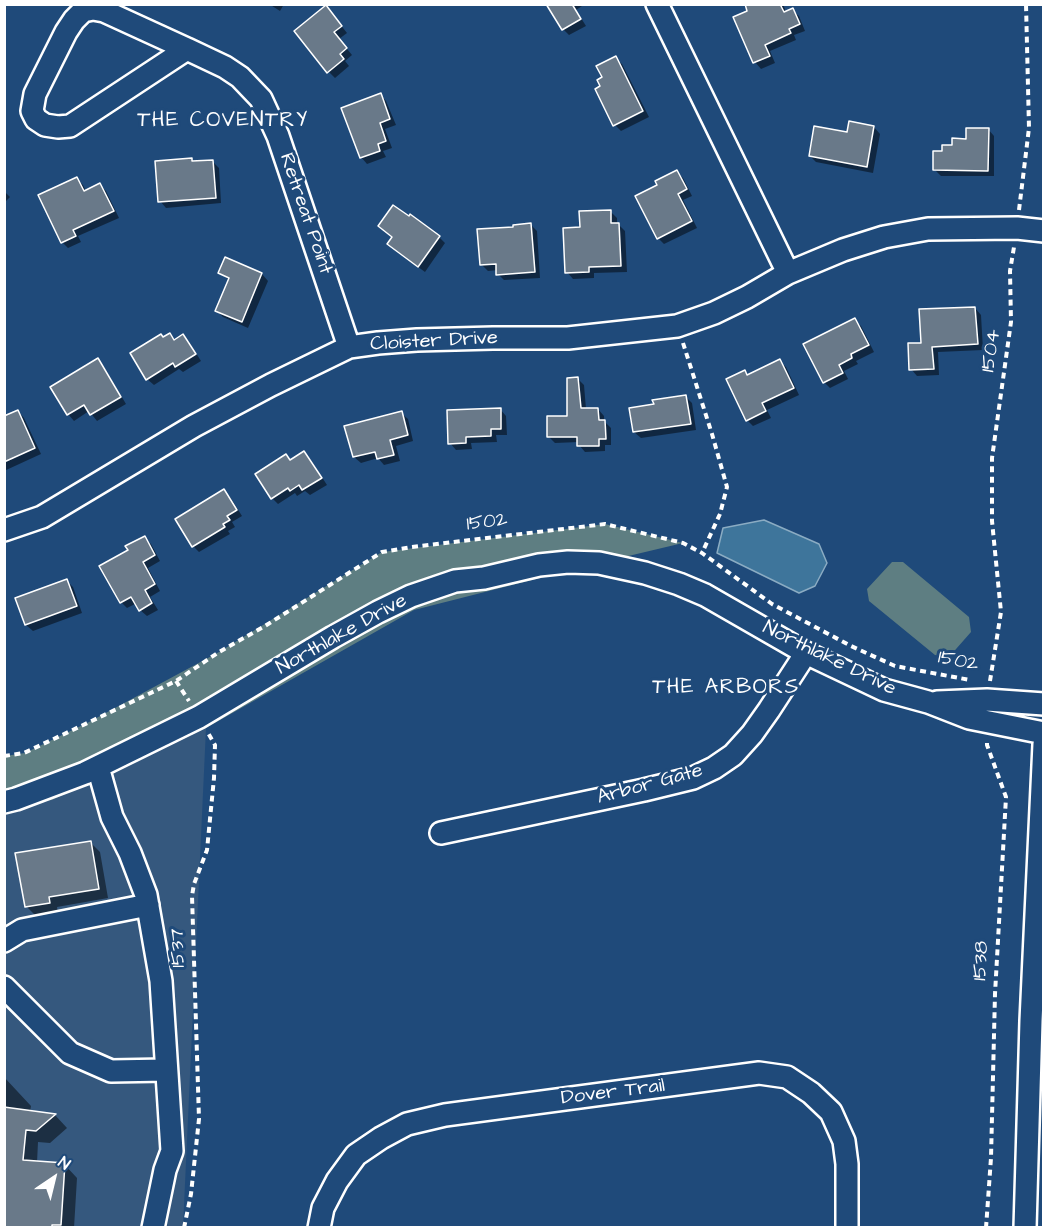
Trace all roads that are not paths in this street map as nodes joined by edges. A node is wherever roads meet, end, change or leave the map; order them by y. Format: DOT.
graph roads {
  1 [pos="657,4"];
  2 [pos="187,49"];
  3 [pos="1044,231"];
  4 [pos="788,273"];
  5 [pos="349,347"];
  6 [pos="4,530"];
  7 [pos="806,653"];
  8 [pos="928,702"];
  9 [pos="1044,704"];
  10 [pos="1044,733"];
  11 [pos="1044,744"];
  12 [pos="98,766"];
  13 [pos="4,802"];
  14 [pos="441,833"];
  15 [pos="148,905"];
  16 [pos="4,941"];
  17 [pos="1039,957"];
  18 [pos="4,987"];
  19 [pos="166,1070"];
  20 [pos="153,1227"];
  21 [pos="319,1227"];
  22 [pos="847,1227"];
  23 [pos="1025,1227"];
  1 -- 4 [label="street"];
  2 -- 2 [label="street, Retreat Point"];
  2 -- 5 [label="street, Retreat Point"];
  3 -- 4 [label="street, Cloister Drive"];
  4 -- 5 [label="street, Cloister Drive"];
  5 -- 6 [label="street, Cloister Drive"];
  7 -- 8 [label="street, Northlake Drive"];
  7 -- 12 [label="street, Northlake Drive"];
  7 -- 14 [label="street, Arbor Gate"];
  8 -- 9 [label="street, Northlake Drive"];
  8 -- 10 [label="street, Northlake Drive"];
  11 -- 17 [label="street"];
  12 -- 13 [label="street, Northlake Drive"];
  12 -- 15 [label="street"];
  15 -- 16 [label="street"];
  15 -- 19 [label="street"];
  17 -- 23 [label="street"];
  18 -- 19 [label="street"];
  19 -- 20 [label="street"];
  21 -- 22 [label="street, Dover Trail"];
}
